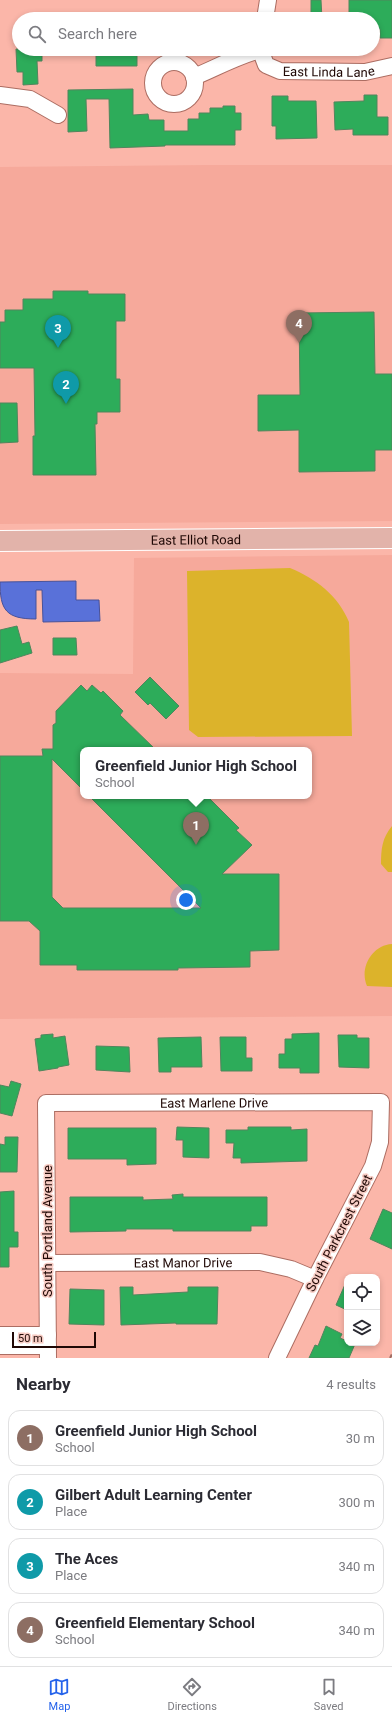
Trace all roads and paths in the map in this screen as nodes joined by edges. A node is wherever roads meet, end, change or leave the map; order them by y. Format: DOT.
graph roads {
  1 [pos="268,0"];
  2 [pos="266,12"];
  3 [pos="238,56"];
  4 [pos="263,56"];
  5 [pos="392,66"];
  6 [pos="194,77"];
  7 [pos="0,95"];
  8 [pos="58,115"];
  9 [pos="392,538"];
  10 [pos="0,541"];
  11 [pos="381,1102"];
  12 [pos="46,1103"];
  13 [pos="48,1263"];
  14 [pos="315,1280"];
  15 [pos="4,1341"];
  16 [pos="48,1346"];
  17 [pos="392,1354"];
  18 [pos="277,1358"];
  19 [pos="390,1358"];
  1 -- 2 [label="street"];
  3 -- 6 [label="street"];
  4 -- 5 [label="street, East Linda Lane"];
  7 -- 8 [label="street"];
  9 -- 10 [label="main road, East Elliot Road"];
  11 -- 12 [label="street, East Marlene Drive"];
  11 -- 14 [label="street, South Parkcrest Street"];
  12 -- 13 [label="street, South Portland Avenue"];
  13 -- 14 [label="street, East Manor Drive"];
  13 -- 16 [label="street, South Portland Avenue"];
  14 -- 18 [label="street, South Parkcrest Street"];
  15 -- 16 [label="street"];
  17 -- 19 [label="path"];
}
